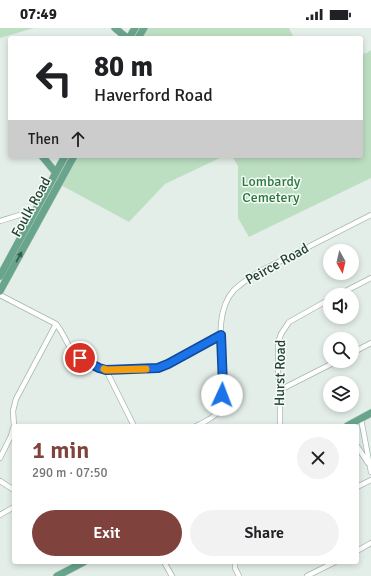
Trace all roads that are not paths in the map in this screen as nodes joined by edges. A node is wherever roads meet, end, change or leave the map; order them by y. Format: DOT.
graph roads {
  1 [pos="115,28"];
  2 [pos="125,36"];
  3 [pos="44,158"];
  4 [pos="64,158"];
  5 [pos="73,158"];
  6 [pos="56,173"];
  7 [pos="34,213"];
  8 [pos="371,215"];
  9 [pos="0,221"];
  10 [pos="0,276"];
  11 [pos="371,278"];
  12 [pos="352,288"];
  13 [pos="0,291"];
  14 [pos="0,295"];
  15 [pos="323,303"];
  16 [pos="56,324"];
  17 [pos="221,335"];
  18 [pos="371,344"];
  19 [pos="359,350"];
  20 [pos="323,368"];
  21 [pos="106,370"];
  22 [pos="280,390"];
  23 [pos="371,413"];
  24 [pos="361,418"];
  25 [pos="14,424"];
  26 [pos="133,424"];
  27 [pos="199,424"];
  28 [pos="280,424"];
  29 [pos="350,424"];
  30 [pos="12,433"];
  31 [pos="359,449"];
  32 [pos="0,458"];
  33 [pos="370,466"];
  34 [pos="371,472"];
  35 [pos="371,480"];
  36 [pos="0,481"];
  37 [pos="359,486"];
  38 [pos="12,489"];
  39 [pos="12,508"];
  40 [pos="0,515"];
  41 [pos="371,544"];
  42 [pos="359,550"];
  43 [pos="80,564"];
  44 [pos="165,564"];
  45 [pos="235,564"];
  46 [pos="331,564"];
  47 [pos="57,576"];
  48 [pos="172,576"];
  49 [pos="239,576"];
  50 [pos="307,576"];
  1 -- 2 [label="main road"];
  3 -- 6 [label="main road"];
  4 -- 6 [label="main road, Foulk Road"];
  13 -- 5 [label="main road, Foulk Road, one-way"];
  6 -- 7 [label="main road, Foulk Road"];
  7 -- 9 [label="street"];
  7 -- 10 [label="main road, Foulk Road"];
  8 -- 17 [label="street, Peirce Road"];
  11 -- 12 [label="street"];
  14 -- 16 [label="street"];
  15 -- 22 [label="street, Hurst Road"];
  16 -- 21 [label="street"];
  16 -- 25 [label="street"];
  17 -- 21 [label="street"];
  17 -- 27 [label="street, Peirce Road"];
  18 -- 19 [label="street"];
  20 -- 22 [label="street"];
  21 -- 26 [label="street"];
  22 -- 28 [label="street, Hurst Road"];
  23 -- 24 [label="main road"];
  24 -- 29 [label="main road"];
  24 -- 33 [label="street"];
  30 -- 32 [label="street"];
  31 -- 33 [label="street"];
  33 -- 34 [label="street"];
  35 -- 37 [label="street"];
  36 -- 38 [label="street"];
  39 -- 40 [label="street"];
  41 -- 42 [label="street"];
  43 -- 47 [label="main road"];
  44 -- 48 [label="street"];
  45 -- 49 [label="street"];
  46 -- 50 [label="street"];
}
